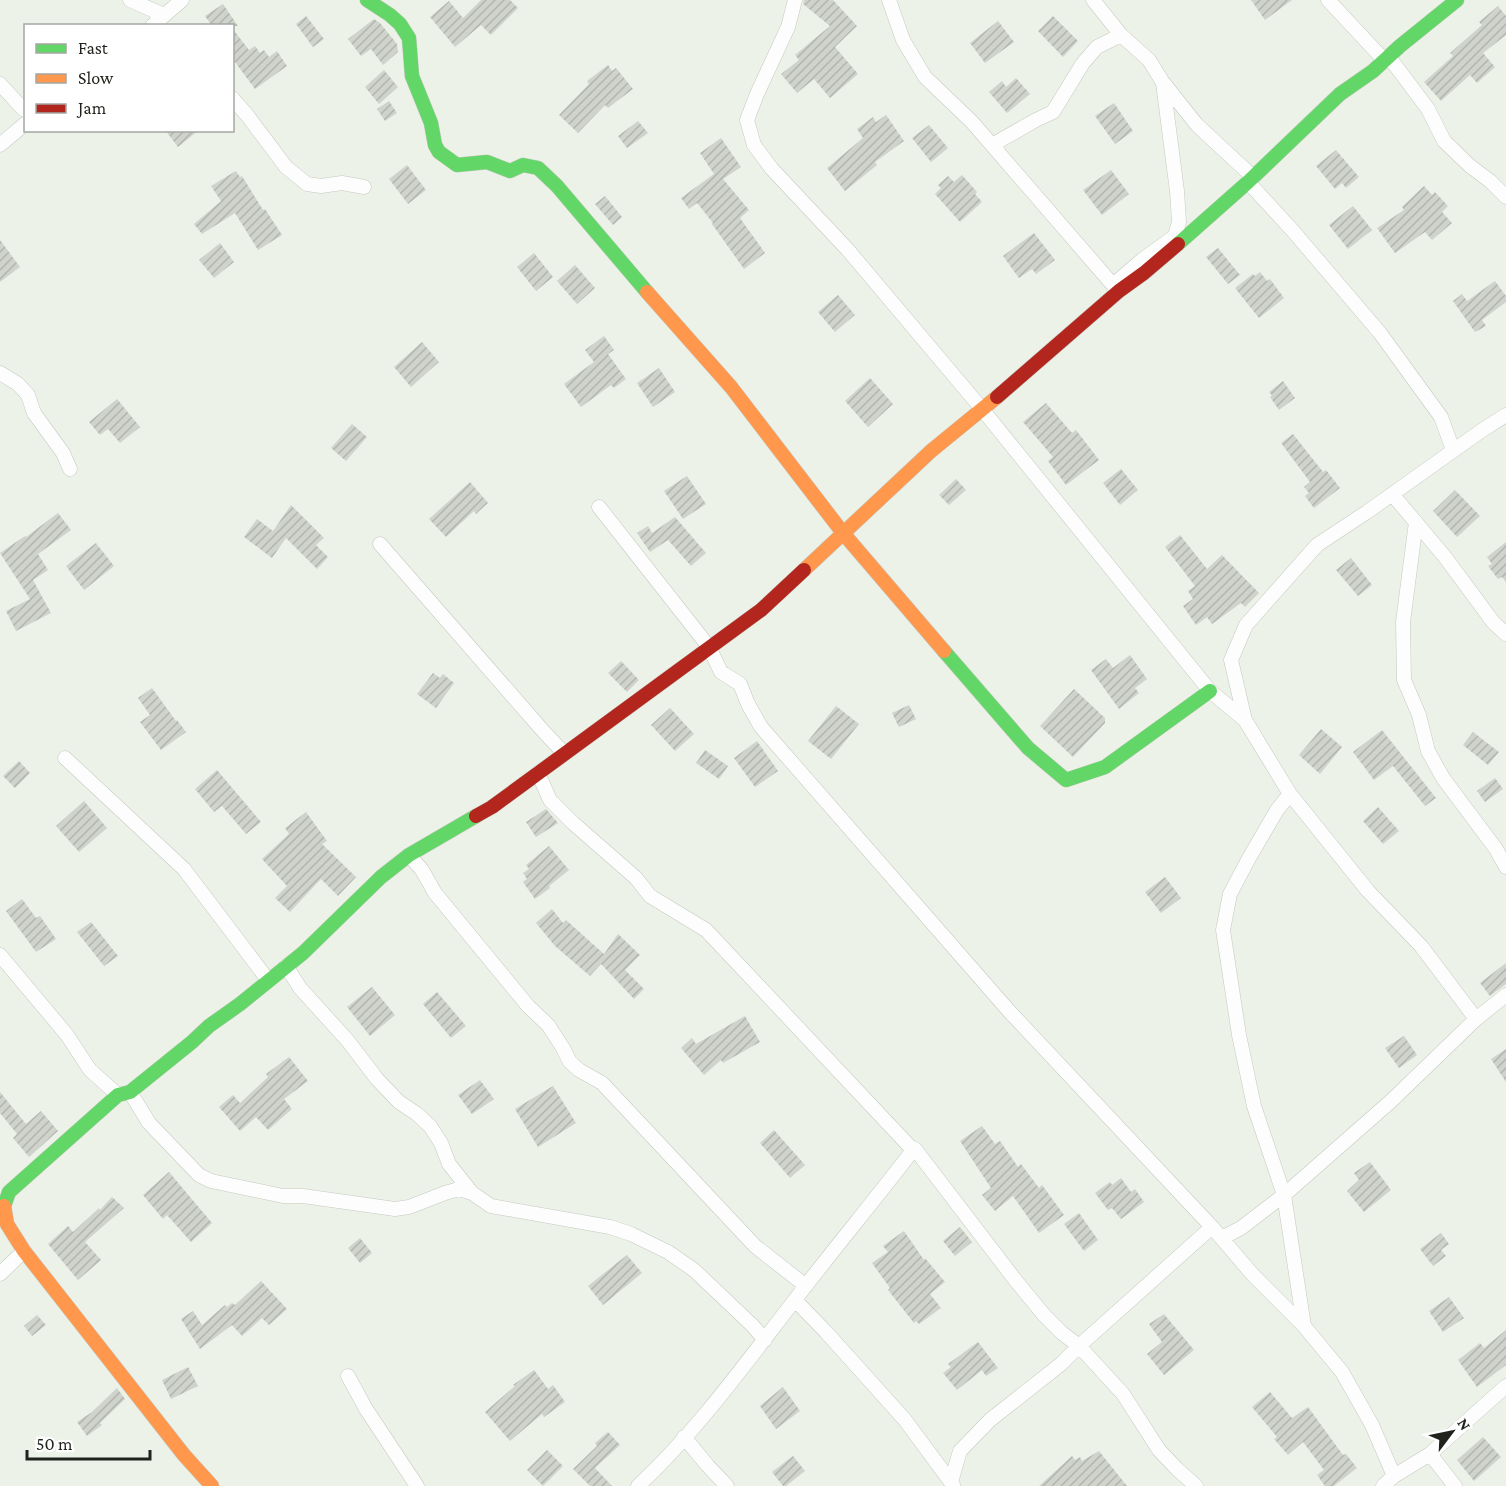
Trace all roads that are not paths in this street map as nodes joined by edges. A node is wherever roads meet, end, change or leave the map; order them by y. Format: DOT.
graph roads {
  1 [pos="130,0"];
  2 [pos="182,0"];
  3 [pos="367,0"];
  4 [pos="795,0"];
  5 [pos="889,0"];
  6 [pos="1093,0"];
  7 [pos="1328,0"];
  8 [pos="1457,0"];
  9 [pos="161,21"];
  10 [pos="1121,35"];
  11 [pos="1387,59"];
  12 [pos="1162,81"];
  13 [pos="0,84"];
  14 [pos="234,100"];
  15 [pos="24,109"];
  16 [pos="24,125"];
  17 [pos="0,145"];
  18 [pos="992,145"];
  19 [pos="1250,180"];
  20 [pos="364,187"];
  21 [pos="1506,196"];
  22 [pos="1116,288"];
  23 [pos="0,373"];
  24 [pos="982,409"];
  25 [pos="1506,415"];
  26 [pos="1453,450"];
  27 [pos="70,469"];
  28 [pos="1392,494"];
  29 [pos="599,507"];
  30 [pos="1416,522"];
  31 [pos="843,533"];
  32 [pos="380,544"];
  33 [pos="1506,634"];
  34 [pos="709,647"];
  35 [pos="1210,691"];
  36 [pos="1245,720"];
  37 [pos="564,753"];
  38 [pos="65,758"];
  39 [pos="538,773"];
  40 [pos="1290,794"];
  41 [pos="409,855"];
  42 [pos="1506,867"];
  43 [pos="0,955"];
  44 [pos="286,966"];
  45 [pos="268,980"];
  46 [pos="1506,995"];
  47 [pos="1476,1019"];
  48 [pos="124,1093"];
  49 [pos="913,1150"];
  50 [pos="472,1193"];
  51 [pos="1284,1195"];
  52 [pos="1,1206"];
  53 [pos="1212,1227"];
  54 [pos="1222,1238"];
  55 [pos="24,1251"];
  56 [pos="0,1274"];
  57 [pos="806,1287"];
  58 [pos="795,1300"];
  59 [pos="1304,1326"];
  60 [pos="765,1340"];
  61 [pos="1079,1346"];
  62 [pos="348,1376"];
  63 [pos="1506,1386"];
  64 [pos="684,1437"];
  65 [pos="1430,1454"];
  66 [pos="1394,1476"];
  67 [pos="952,1484"];
  68 [pos="212,1486"];
  69 [pos="417,1486"];
  70 [pos="638,1486"];
  71 [pos="727,1486"];
  72 [pos="1196,1486"];
  73 [pos="1383,1486"];
  74 [pos="1455,1486"];
  1 -- 9 [label="street"];
  2 -- 9 [label="street"];
  3 -- 31 [label="street"];
  4 -- 24 [label="street"];
  5 -- 18 [label="street"];
  6 -- 10 [label="street"];
  7 -- 11 [label="street"];
  8 -- 11 [label="street"];
  10 -- 12 [label="street"];
  10 -- 18 [label="street"];
  11 -- 19 [label="street"];
  11 -- 21 [label="street"];
  12 -- 19 [label="street"];
  12 -- 22 [label="street"];
  13 -- 15 [label="street"];
  14 -- 20 [label="street"];
  16 -- 17 [label="street"];
  18 -- 22 [label="street"];
  19 -- 22 [label="street"];
  19 -- 26 [label="street"];
  22 -- 24 [label="street"];
  23 -- 27 [label="street"];
  24 -- 31 [label="street"];
  24 -- 35 [label="street"];
  25 -- 26 [label="street"];
  26 -- 28 [label="street"];
  28 -- 30 [label="street"];
  28 -- 36 [label="street"];
  29 -- 34 [label="street"];
  30 -- 33 [label="street"];
  30 -- 42 [label="street"];
  31 -- 34 [label="street"];
  31 -- 35 [label="street"];
  32 -- 37 [label="street"];
  34 -- 37 [label="street"];
  34 -- 53 [label="street"];
  35 -- 36 [label="street"];
  36 -- 40 [label="street"];
  37 -- 39 [label="street"];
  38 -- 45 [label="street"];
  39 -- 41 [label="street"];
  39 -- 49 [label="street"];
  40 -- 47 [label="street"];
  40 -- 51 [label="street"];
  41 -- 44 [label="street"];
  41 -- 57 [label="street"];
  43 -- 48 [label="street"];
  44 -- 45 [label="street"];
  44 -- 50 [label="street"];
  45 -- 48 [label="street"];
  46 -- 47 [label="street"];
  47 -- 51 [label="street"];
  48 -- 50 [label="street"];
  48 -- 52 [label="street"];
  49 -- 57 [label="street"];
  49 -- 61 [label="street"];
  50 -- 60 [label="street"];
  51 -- 54 [label="street"];
  51 -- 59 [label="street"];
  52 -- 55 [label="street"];
  53 -- 54 [label="street"];
  53 -- 61 [label="street"];
  54 -- 59 [label="street"];
  55 -- 56 [label="street"];
  55 -- 68 [label="street"];
  57 -- 58 [label="street"];
  58 -- 60 [label="street"];
  58 -- 67 [label="street"];
  59 -- 66 [label="street"];
  60 -- 64 [label="street"];
  61 -- 67 [label="street"];
  61 -- 72 [label="street"];
  62 -- 69 [label="street"];
  63 -- 65 [label="street"];
  64 -- 70 [label="street"];
  64 -- 71 [label="street"];
  65 -- 66 [label="street"];
  65 -- 74 [label="street"];
  66 -- 73 [label="street"];
}
